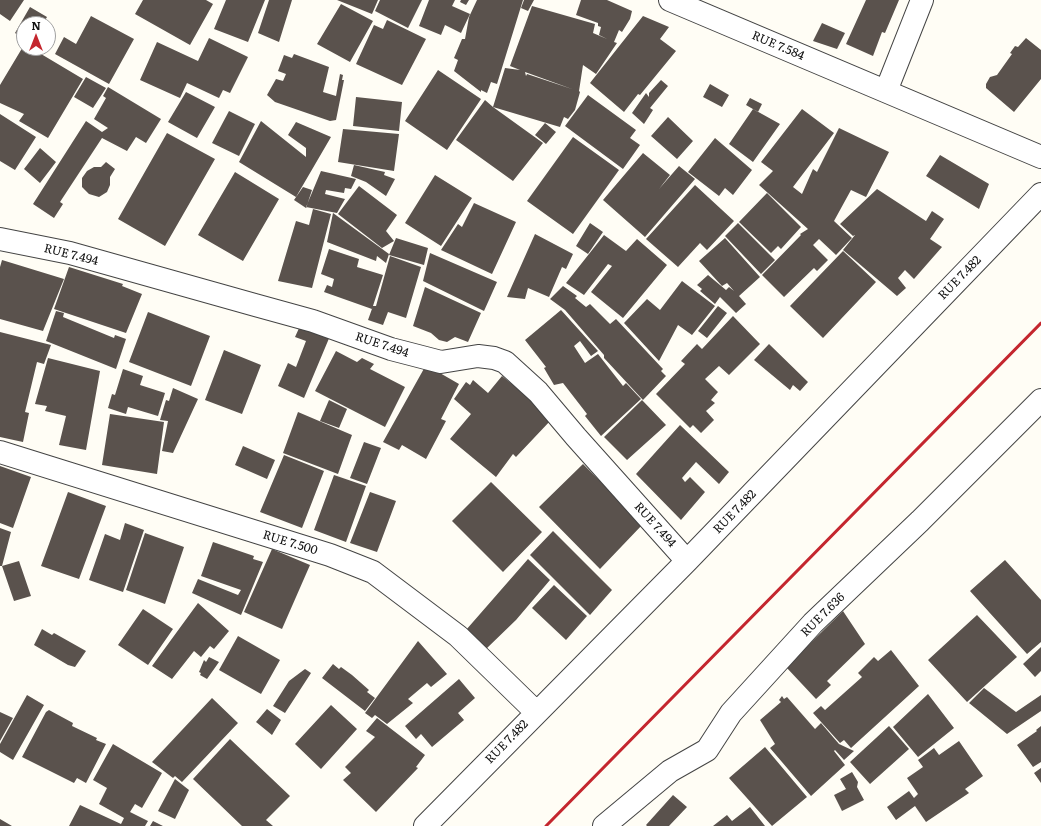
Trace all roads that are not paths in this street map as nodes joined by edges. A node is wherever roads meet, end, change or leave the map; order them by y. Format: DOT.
graph roads {
  1 [pos="670,0"];
  2 [pos="922,0"];
  3 [pos="704,7"];
  4 [pos="886,92"];
  5 [pos="1041,157"];
  6 [pos="1041,194"];
  7 [pos="0,239"];
  8 [pos="1041,400"];
  9 [pos="0,452"];
  10 [pos="687,561"];
  11 [pos="536,712"];
  12 [pos="425,826"];
  13 [pos="604,826"];
  1 -- 3 [label="street, RUE 7.584"];
  2 -- 4 [label="street"];
  3 -- 4 [label="street, RUE 7.584"];
  4 -- 5 [label="street, RUE 7.584"];
  6 -- 10 [label="street, RUE 7.482"];
  7 -- 10 [label="street, RUE 7.494"];
  8 -- 13 [label="street, RUE 7.636"];
  9 -- 11 [label="street, RUE 7.500"];
  10 -- 11 [label="street, RUE 7.482"];
  11 -- 12 [label="street, RUE 7.482"];
}
